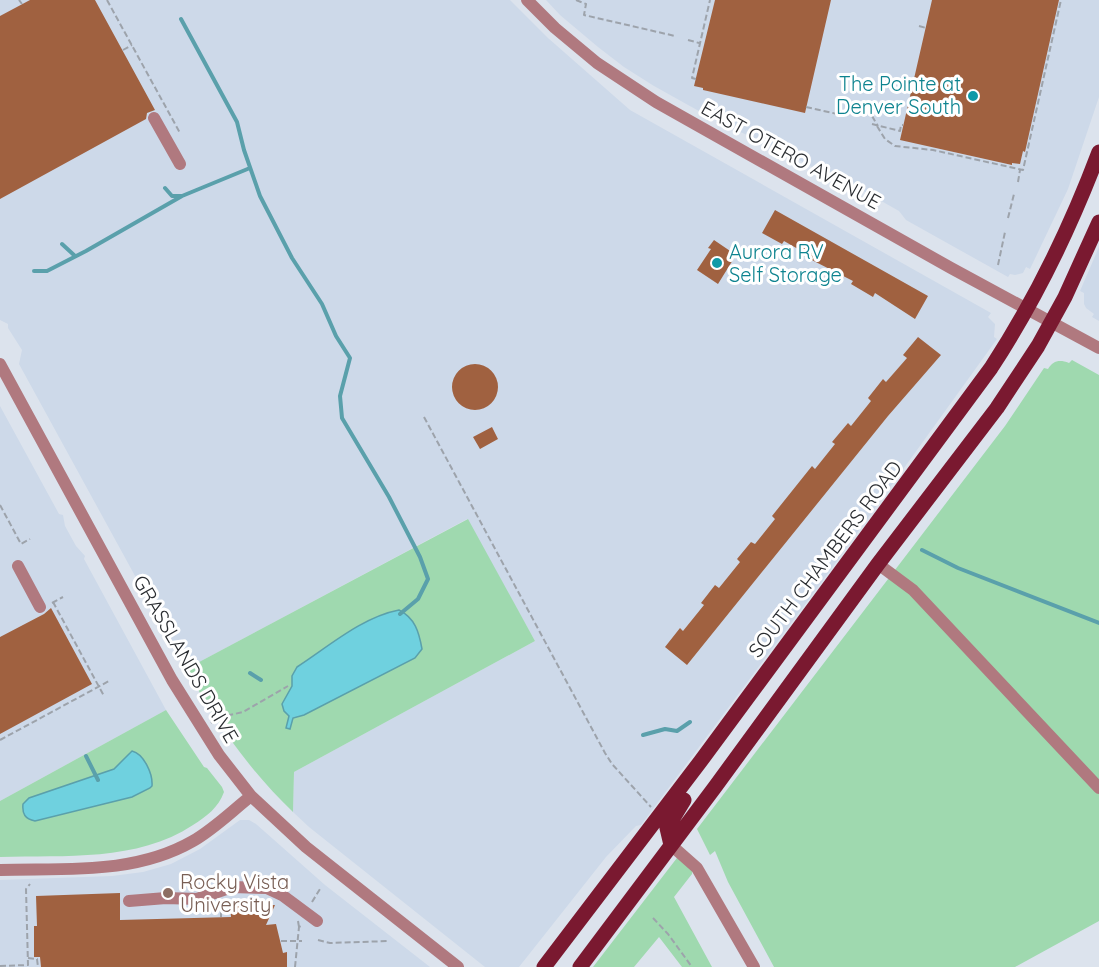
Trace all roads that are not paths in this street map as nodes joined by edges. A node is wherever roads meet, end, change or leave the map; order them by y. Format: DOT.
graph roads {
  1 [pos="527,0"];
  2 [pos="154,118"];
  3 [pos="1099,152"];
  4 [pos="180,164"];
  5 [pos="1099,222"];
  6 [pos="1028,310"];
  7 [pos="1051,322"];
  8 [pos="1099,348"];
  9 [pos="0,364"];
  10 [pos="878,564"];
  11 [pos="18,566"];
  12 [pos="40,606"];
  13 [pos="719,737"];
  14 [pos="1099,788"];
  15 [pos="251,796"];
  16 [pos="671,845"];
  17 [pos="0,870"];
  18 [pos="129,901"];
  19 [pos="311,923"];
  20 [pos="458,967"];
  21 [pos="544,967"];
  22 [pos="580,967"];
  23 [pos="754,967"];
  1 -- 6 [label="street, EAST OTERO AVENUE"];
  2 -- 4 [label="street"];
  3 -- 6 [label="main road, SOUTH CHAMBERS ROAD"];
  5 -- 7 [label="main road"];
  6 -- 7 [label="street, EAST OTERO AVENUE"];
  6 -- 13 [label="main road, SOUTH CHAMBERS ROAD"];
  7 -- 8 [label="street, EAST OTERO AVENUE"];
  7 -- 10 [label="main road"];
  9 -- 15 [label="street, GRASSLANDS DRIVE"];
  10 -- 14 [label="street"];
  10 -- 16 [label="main road"];
  11 -- 12 [label="street"];
  13 -- 16 [label="main road"];
  13 -- 21 [label="main road, SOUTH CHAMBERS ROAD"];
  15 -- 17 [label="street"];
  15 -- 20 [label="street, GRASSLANDS DRIVE"];
  16 -- 22 [label="main road"];
  16 -- 23 [label="street"];
  18 -- 19 [label="street"];
}
